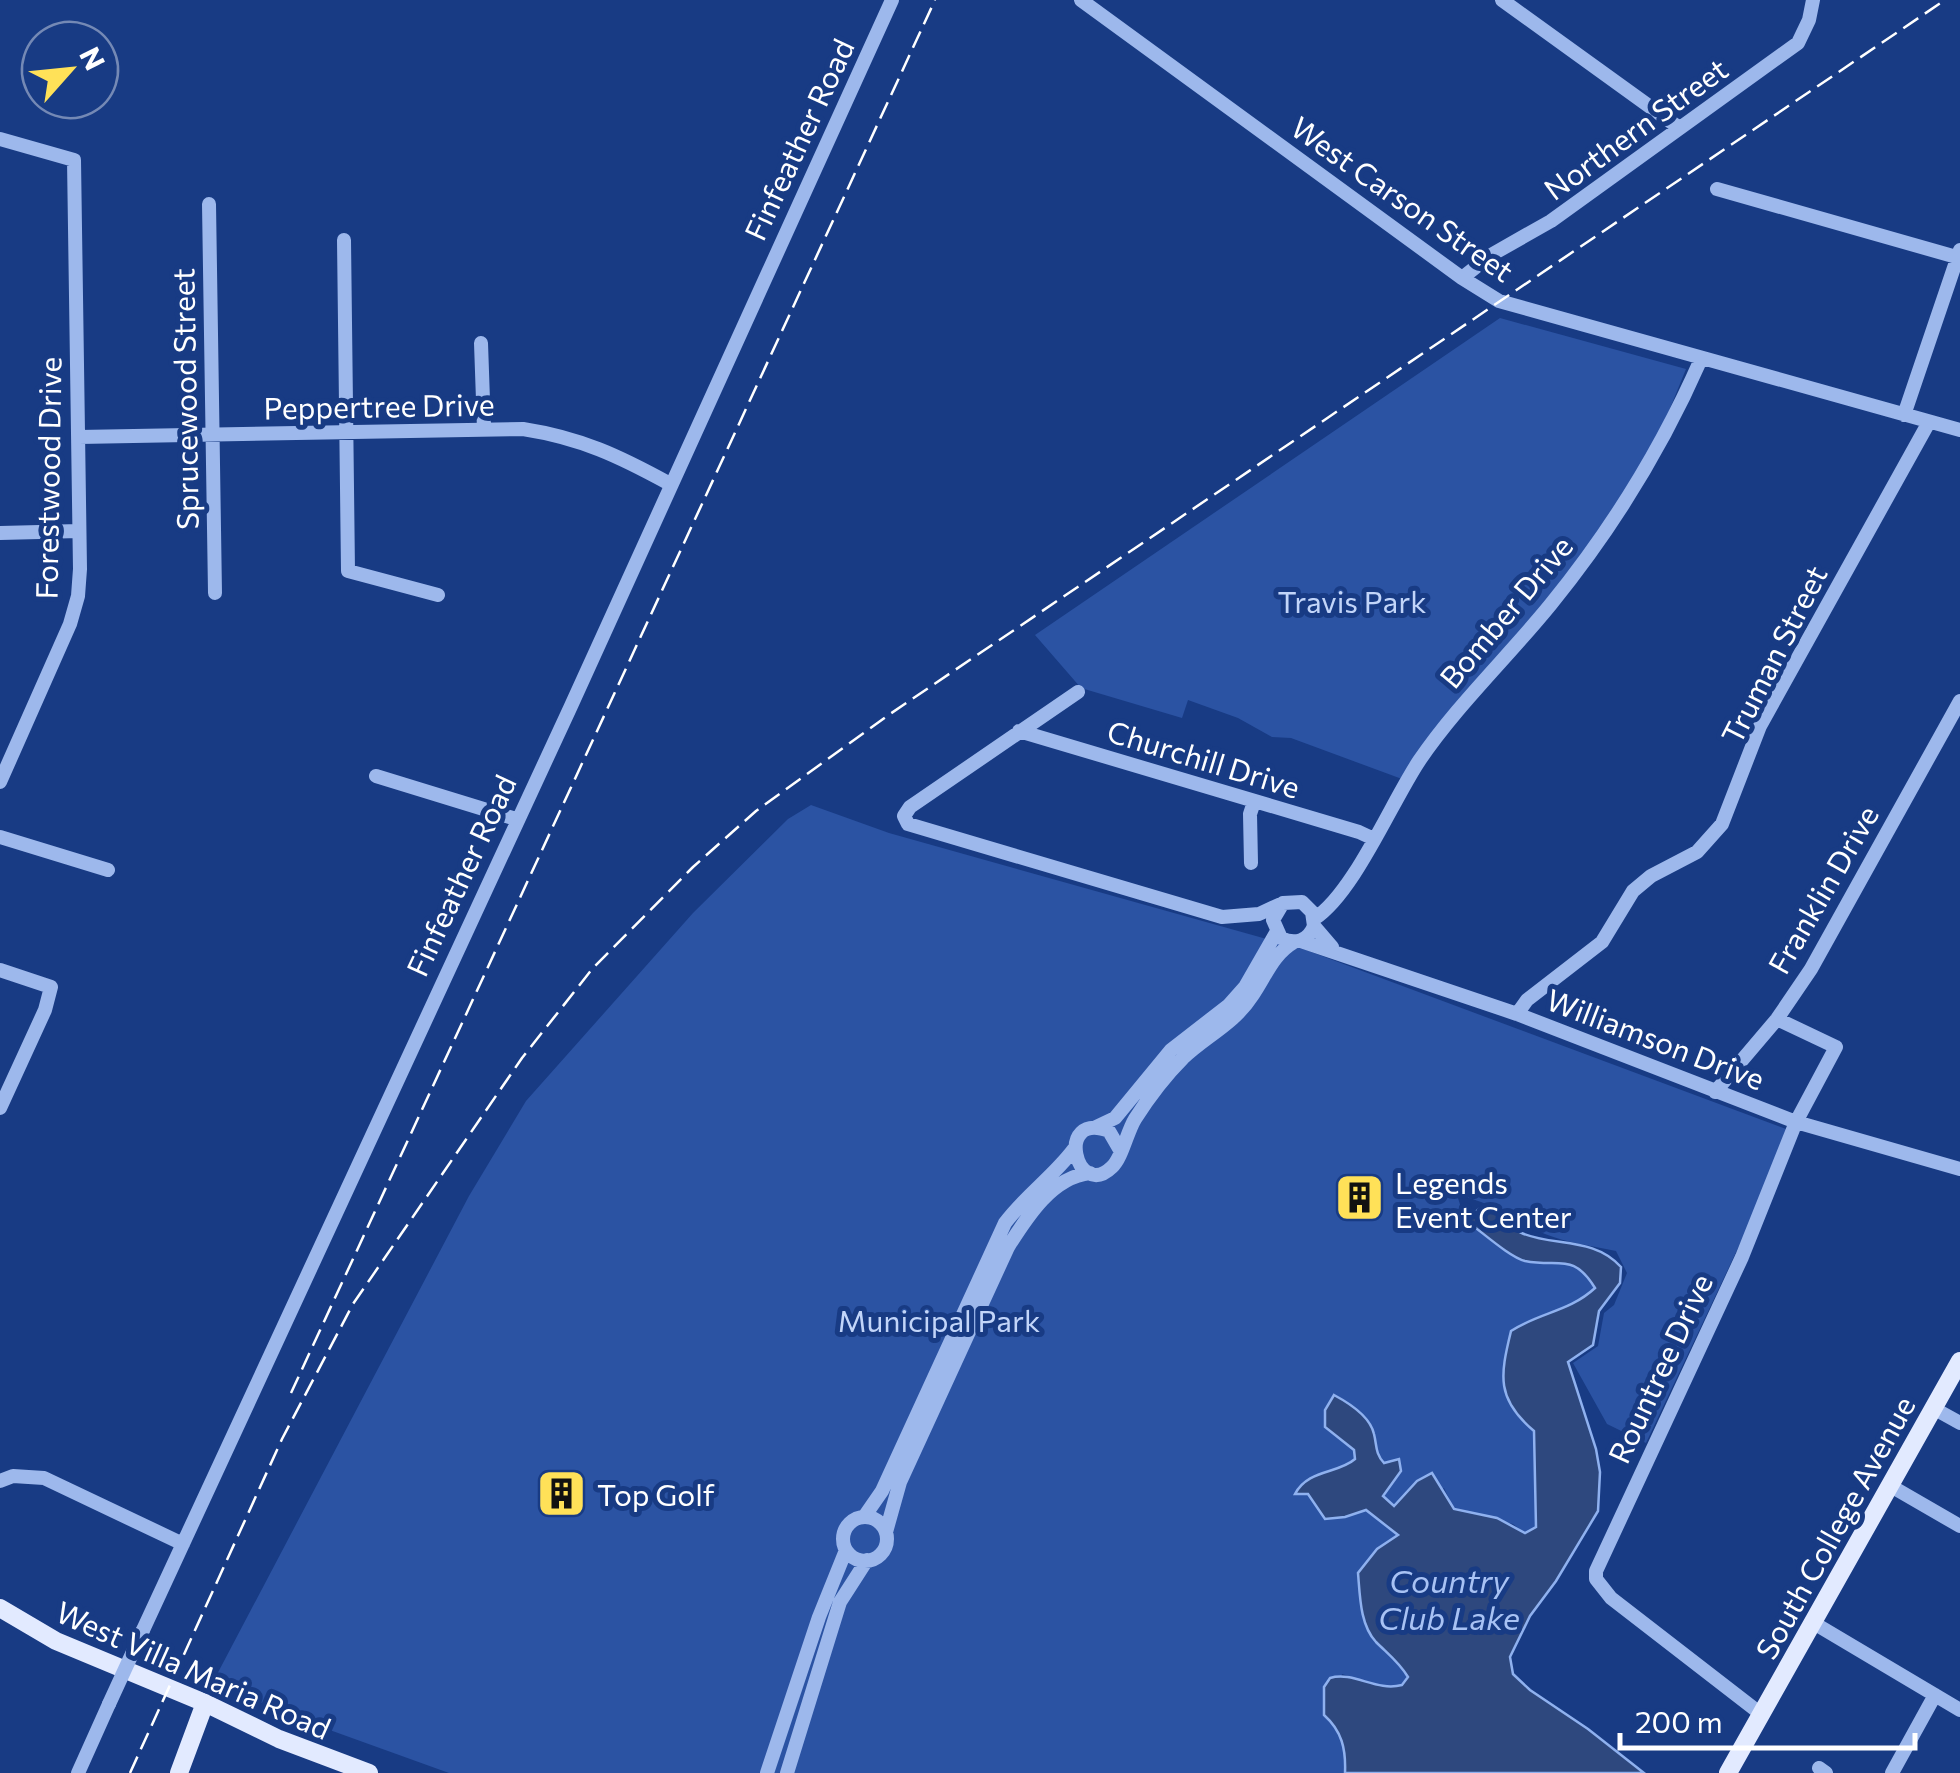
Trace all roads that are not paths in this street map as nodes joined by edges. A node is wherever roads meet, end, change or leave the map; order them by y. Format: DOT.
graph roads {
  1 [pos="892,0"];
  2 [pos="1081,0"];
  3 [pos="1502,0"];
  4 [pos="1813,0"];
  5 [pos="1678,127"];
  6 [pos="0,139"];
  7 [pos="1717,189"];
  8 [pos="209,204"];
  9 [pos="344,240"];
  10 [pos="1959,255"];
  11 [pos="1462,278"];
  12 [pos="482,344"];
  13 [pos="1701,359"];
  14 [pos="1904,415"];
  15 [pos="1928,422"];
  16 [pos="484,429"];
  17 [pos="1960,430"];
  18 [pos="348,433"];
  19 [pos="212,436"];
  20 [pos="79,437"];
  21 [pos="670,484"];
  22 [pos="80,531"];
  23 [pos="0,533"];
  24 [pos="215,592"];
  25 [pos="438,595"];
  26 [pos="1078,692"];
  27 [pos="1960,701"];
  28 [pos="1019,731"];
  29 [pos="376,776"];
  30 [pos="0,782"];
  31 [pos="1254,802"];
  32 [pos="516,818"];
  33 [pos="0,838"];
  34 [pos="1374,839"];
  35 [pos="1251,863"];
  36 [pos="108,870"];
  37 [pos="1339,891"];
  38 [pos="1302,902"];
  39 [pos="1283,903"];
  40 [pos="1246,916"];
  41 [pos="1314,922"];
  42 [pos="1275,930"];
  43 [pos="1298,942"];
  44 [pos="1336,951"];
  45 [pos="0,970"];
  46 [pos="1517,1014"];
  47 [pos="1777,1019"];
  48 [pos="1714,1092"];
  49 [pos="0,1108"];
  50 [pos="1796,1122"];
  51 [pos="1094,1128"];
  52 [pos="1074,1149"];
  53 [pos="1120,1150"];
  54 [pos="1960,1169"];
  55 [pos="1090,1172"];
  56 [pos="1960,1361"];
  57 [pos="1934,1408"];
  58 [pos="1960,1423"];
  59 [pos="0,1481"];
  60 [pos="1889,1486"];
  61 [pos="864,1517"];
  62 [pos="1960,1526"];
  63 [pos="886,1532"];
  64 [pos="183,1544"];
  65 [pos="846,1550"];
  66 [pos="868,1560"];
  67 [pos="0,1608"];
  68 [pos="1812,1622"];
  69 [pos="1935,1695"];
  70 [pos="205,1703"];
  71 [pos="1960,1710"];
  72 [pos="1760,1714"];
  73 [pos="78,1773"];
  74 [pos="179,1773"];
  75 [pos="369,1773"];
  76 [pos="767,1773"];
  77 [pos="787,1773"];
  78 [pos="1728,1773"];
  79 [pos="1892,1773"];
  1 -- 21 [label="street, Finfeather Road"];
  2 -- 11 [label="street, West Carson Street"];
  3 -- 5 [label="street"];
  4 -- 5 [label="street, Northern Street"];
  5 -- 11 [label="street, Northern Street"];
  6 -- 20 [label="street, Forestwood Drive"];
  7 -- 10 [label="street"];
  8 -- 19 [label="street, Sprucewood Street"];
  9 -- 18 [label="street"];
  10 -- 14 [label="street"];
  11 -- 13 [label="street, West Carson Street"];
  12 -- 16 [label="street"];
  13 -- 14 [label="street, West Carson Street"];
  13 -- 34 [label="street, Bomber Drive"];
  14 -- 15 [label="street, West Carson Street"];
  15 -- 17 [label="street, West Carson Street"];
  15 -- 46 [label="street, Truman Street"];
  16 -- 18 [label="street, Peppertree Drive"];
  16 -- 21 [label="street, Peppertree Drive"];
  18 -- 19 [label="street, Peppertree Drive"];
  18 -- 25 [label="street"];
  19 -- 20 [label="street, Peppertree Drive"];
  19 -- 24 [label="street, Sprucewood Street"];
  20 -- 22 [label="street, Forestwood Drive"];
  21 -- 32 [label="street, Finfeather Road"];
  22 -- 23 [label="street"];
  22 -- 30 [label="street, Forestwood Drive"];
  26 -- 28 [label="street"];
  27 -- 47 [label="street, Franklin Drive"];
  28 -- 31 [label="street, Churchill Drive"];
  28 -- 40 [label="street"];
  29 -- 32 [label="street"];
  31 -- 34 [label="street, Churchill Drive"];
  31 -- 35 [label="street"];
  32 -- 64 [label="street, Finfeather Road"];
  33 -- 36 [label="street"];
  34 -- 37 [label="street, Bomber Drive"];
  37 -- 38 [label="street"];
  37 -- 41 [label="street, Bomber Drive"];
  38 -- 39 [label="street"];
  38 -- 41 [label="street"];
  39 -- 40 [label="street"];
  39 -- 42 [label="street"];
  40 -- 42 [label="street"];
  41 -- 43 [label="street"];
  41 -- 44 [label="street, Williamson Drive"];
  42 -- 43 [label="street"];
  42 -- 51 [label="street"];
  43 -- 44 [label="street, Williamson Drive"];
  43 -- 53 [label="street"];
  44 -- 46 [label="street, Williamson Drive"];
  45 -- 49 [label="street"];
  46 -- 48 [label="street, Williamson Drive"];
  47 -- 48 [label="street, Franklin Drive"];
  47 -- 50 [label="street, Rountree Drive"];
  48 -- 50 [label="street, Williamson Drive"];
  50 -- 54 [label="street, Williamson Drive"];
  50 -- 72 [label="street, Rountree Drive"];
  51 -- 52 [label="street"];
  51 -- 53 [label="street"];
  52 -- 55 [label="street"];
  52 -- 61 [label="street"];
  53 -- 55 [label="street"];
  55 -- 63 [label="street"];
  56 -- 57 [label="main road, South College Avenue"];
  57 -- 58 [label="street"];
  57 -- 60 [label="main road, South College Avenue"];
  59 -- 64 [label="street"];
  60 -- 62 [label="street"];
  60 -- 68 [label="main road, South College Avenue"];
  61 -- 63 [label="street"];
  61 -- 65 [label="street"];
  63 -- 66 [label="street"];
  64 -- 73 [label="street, Finfeather Road, bridge"];
  65 -- 66 [label="street"];
  65 -- 76 [label="street"];
  66 -- 77 [label="street"];
  67 -- 70 [label="main road, West Villa Maria Road"];
  68 -- 69 [label="street"];
  68 -- 72 [label="main road, South College Avenue"];
  69 -- 71 [label="street"];
  69 -- 79 [label="street"];
  70 -- 74 [label="main road"];
  70 -- 75 [label="main road, West Villa Maria Road"];
  72 -- 78 [label="main road, South College Avenue"];
}
